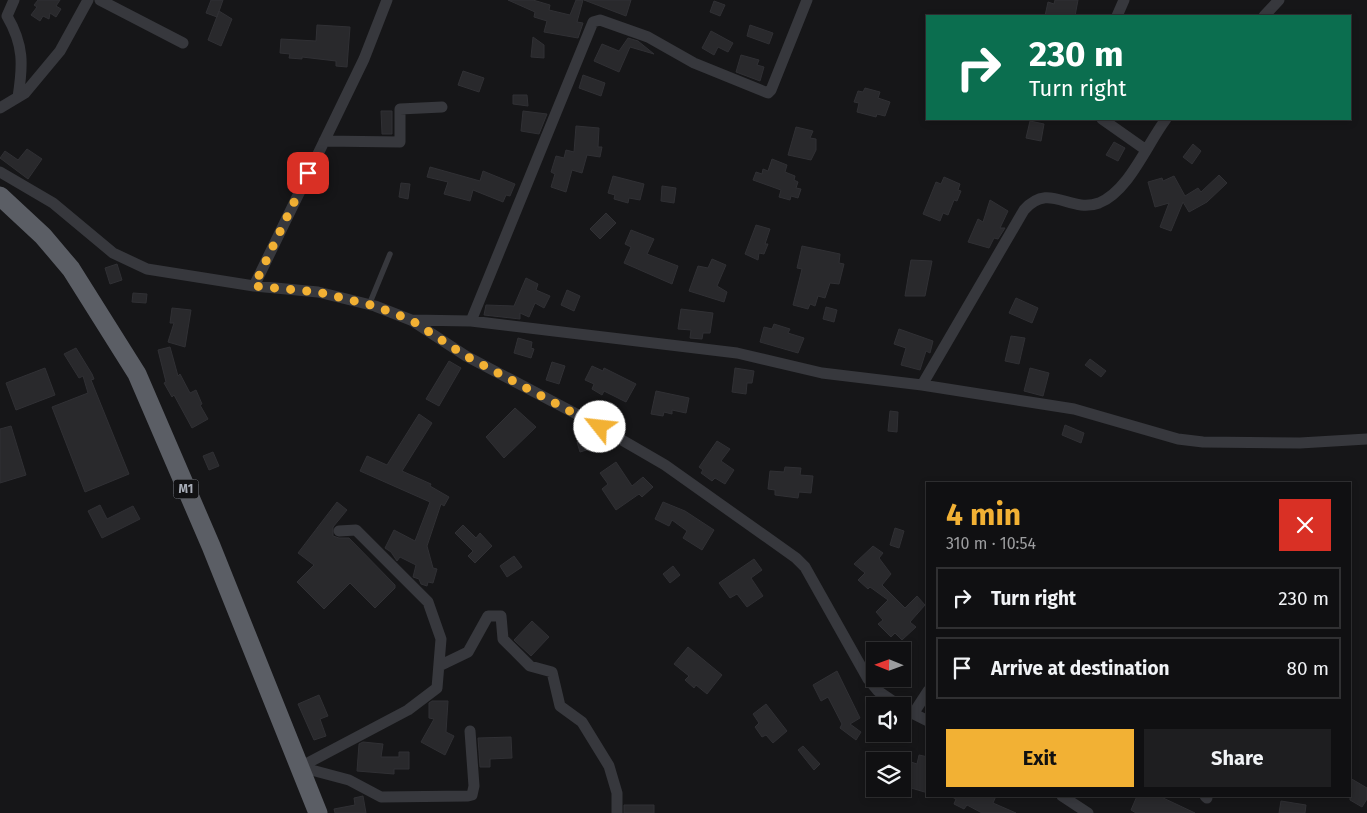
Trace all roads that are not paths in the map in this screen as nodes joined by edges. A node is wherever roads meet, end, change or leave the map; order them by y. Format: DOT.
graph roads {
  1 [pos="14,0"];
  2 [pos="88,0"];
  3 [pos="100,0"];
  4 [pos="386,0"];
  5 [pos="806,0"];
  6 [pos="1124,0"];
  7 [pos="1280,0"];
  8 [pos="1117,15"];
  9 [pos="1265,15"];
  10 [pos="183,43"];
  11 [pos="18,97"];
  12 [pos="442,107"];
  13 [pos="0,108"];
  14 [pos="1103,120"];
  15 [pos="1165,120"];
  16 [pos="324,141"];
  17 [pos="1146,150"];
  18 [pos="0,172"];
  19 [pos="0,196"];
  20 [pos="390,254"];
  21 [pos="254,286"];
  22 [pos="369,305"];
  23 [pos="411,320"];
  24 [pos="471,321"];
  25 [pos="922,385"];
  26 [pos="1367,439"];
  27 [pos="339,531"];
  28 [pos="439,666"];
  29 [pos="926,693"];
  30 [pos="887,697"];
  31 [pos="911,705"];
  32 [pos="911,712"];
  33 [pos="926,719"];
  34 [pos="470,731"];
  35 [pos="300,767"];
  36 [pos="1064,797"];
  37 [pos="318,813"];
  38 [pos="617,813"];
  39 [pos="1088,813"];
  1 -- 11 [label="street"];
  2 -- 11 [label="street"];
  3 -- 10 [label="street"];
  4 -- 16 [label="street"];
  5 -- 24 [label="street"];
  6 -- 8 [label="street"];
  7 -- 9 [label="street"];
  11 -- 13 [label="street"];
  12 -- 16 [label="street"];
  14 -- 17 [label="street"];
  15 -- 17 [label="street"];
  16 -- 21 [label="street"];
  17 -- 25 [label="street"];
  18 -- 21 [label="street"];
  19 -- 35 [label="highway, M1"];
  20 -- 22 [label="lane"];
  21 -- 22 [label="street"];
  22 -- 23 [label="street"];
  23 -- 24 [label="street"];
  23 -- 30 [label="street"];
  24 -- 25 [label="street"];
  25 -- 26 [label="street"];
  27 -- 28 [label="street"];
  28 -- 35 [label="street"];
  28 -- 38 [label="street"];
  29 -- 31 [label="street"];
  32 -- 33 [label="street"];
  34 -- 35 [label="street"];
  35 -- 37 [label="highway, M1"];
  36 -- 39 [label="street"];
}
